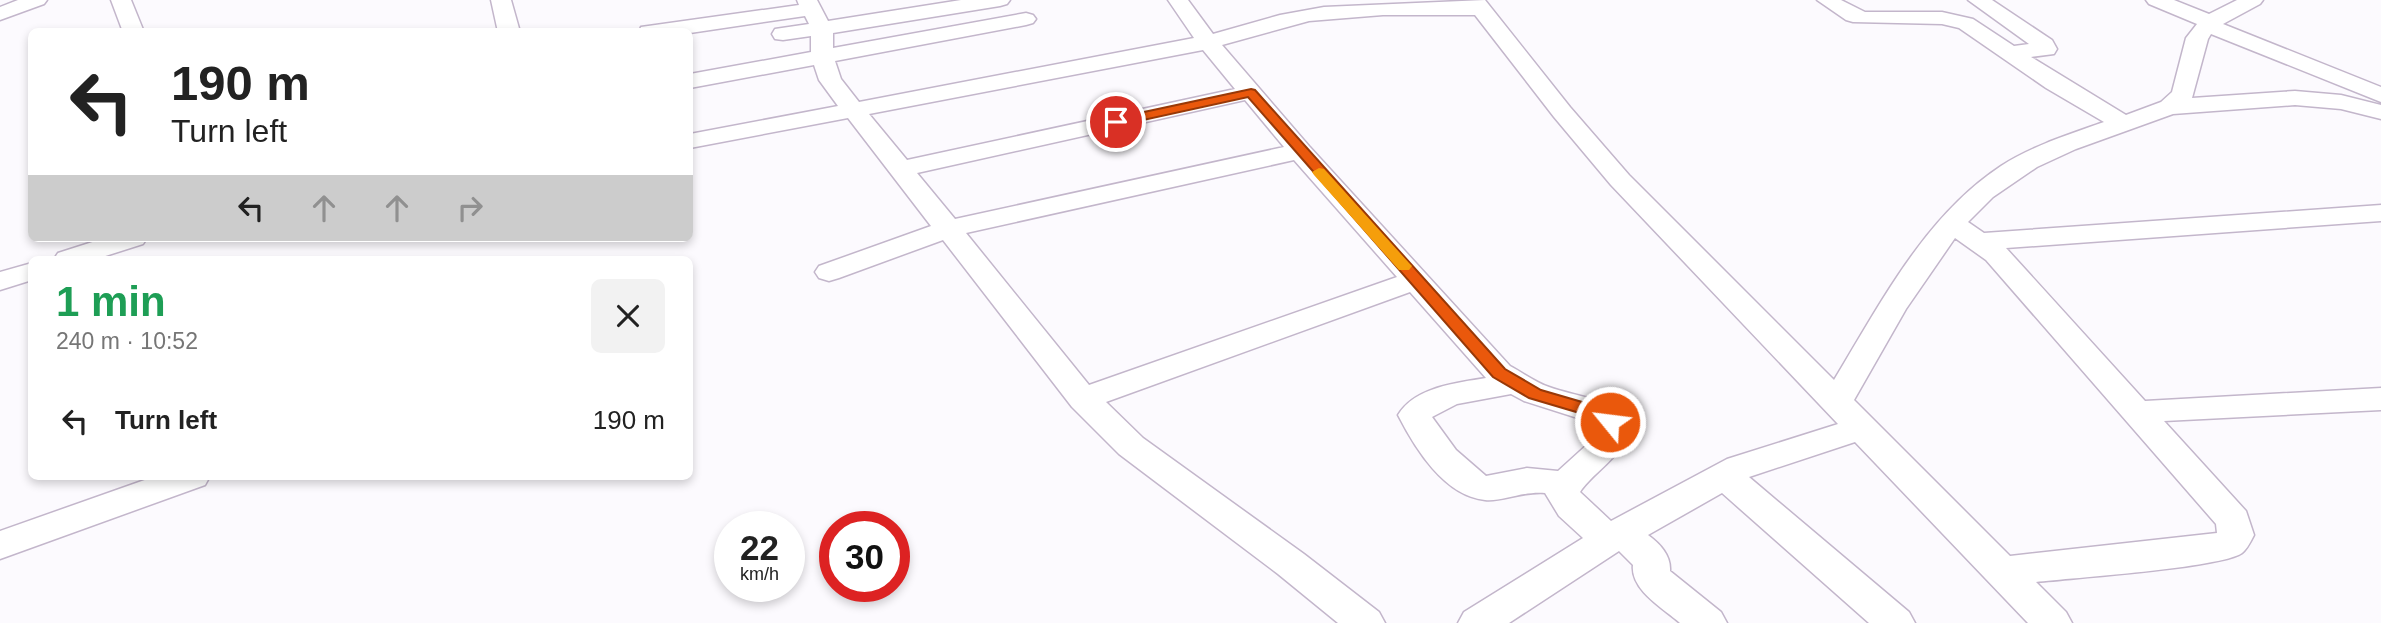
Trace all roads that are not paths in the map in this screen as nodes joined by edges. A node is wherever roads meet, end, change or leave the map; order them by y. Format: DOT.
graph roads {
  1 [pos="37,0"];
  2 [pos="121,0"];
  3 [pos="501,0"];
  4 [pos="1000,0"];
  5 [pos="1178,0"];
  6 [pos="1827,0"];
  7 [pos="1978,0"];
  8 [pos="2156,0"];
  9 [pos="2253,0"];
  10 [pos="1478,4"];
  11 [pos="814,12"];
  12 [pos="0,13"];
  13 [pos="1026,19"];
  14 [pos="2208,23"];
  15 [pos="132,28"];
  16 [pos="508,28"];
  17 [pos="682,28"];
  18 [pos="783,34"];
  19 [pos="1208,42"];
  20 [pos="2012,53"];
  21 [pos="822,57"];
  22 [pos="693,80"];
  23 [pos="1251,92"];
  24 [pos="2381,95"];
  25 [pos="2169,107"];
  26 [pos="853,108"];
  27 [pos="2381,112"];
  28 [pos="2125,124"];
  29 [pos="693,140"];
  30 [pos="1300,151"];
  31 [pos="901,169"];
  32 [pos="2381,214"];
  33 [pos="1952,223"];
  34 [pos="948,229"];
  35 [pos="121,242"];
  36 [pos="1980,242"];
  37 [pos="77,256"];
  38 [pos="28,272"];
  39 [pos="829,272"];
  40 [pos="1416,280"];
  41 [pos="0,281"];
  42 [pos="1513,383"];
  43 [pos="1083,399"];
  44 [pos="2381,399"];
  45 [pos="1836,403"];
  46 [pos="2136,412"];
  47 [pos="1861,428"];
  48 [pos="1724,475"];
  49 [pos="174,480"];
  50 [pos="155,484"];
  51 [pos="1565,484"];
  52 [pos="1614,536"];
  53 [pos="0,545"];
  54 [pos="2001,571"];
  55 [pos="1365,623"];
  56 [pos="1478,623"];
  57 [pos="1707,623"];
  58 [pos="1895,623"];
  59 [pos="2052,623"];
  1 -- 12 [label="street"];
  2 -- 15 [label="street"];
  3 -- 16 [label="street"];
  4 -- 11 [label="street"];
  5 -- 19 [label="street"];
  6 -- 20 [label="street"];
  7 -- 20 [label="street"];
  8 -- 14 [label="street"];
  9 -- 14 [label="street"];
  10 -- 19 [label="street"];
  10 -- 45 [label="street"];
  11 -- 17 [label="street"];
  11 -- 18 [label="street"];
  11 -- 21 [label="street"];
  13 -- 21 [label="street"];
  14 -- 24 [label="street"];
  14 -- 25 [label="street"];
  19 -- 23 [label="street"];
  19 -- 26 [label="street"];
  20 -- 28 [label="street"];
  21 -- 22 [label="street"];
  21 -- 26 [label="street"];
  23 -- 30 [label="street"];
  23 -- 31 [label="street"];
  25 -- 27 [label="street"];
  25 -- 28 [label="street"];
  26 -- 29 [label="street"];
  26 -- 31 [label="street"];
  28 -- 33 [label="street"];
  30 -- 34 [label="street"];
  30 -- 40 [label="street"];
  31 -- 34 [label="street"];
  32 -- 36 [label="street"];
  33 -- 36 [label="street"];
  33 -- 45 [label="street"];
  34 -- 39 [label="street"];
  34 -- 43 [label="street"];
  35 -- 37 [label="street"];
  36 -- 46 [label="street"];
  38 -- 41 [label="street"];
  40 -- 42 [label="street"];
  40 -- 43 [label="street"];
  42 -- 51 [label="street"];
  42 -- 51 [label="street"];
  43 -- 55 [label="street"];
  44 -- 46 [label="street"];
  45 -- 47 [label="street"];
  46 -- 54 [label="street"];
  47 -- 48 [label="street"];
  47 -- 54 [label="street"];
  48 -- 52 [label="street"];
  48 -- 58 [label="street"];
  49 -- 50 [label="street"];
  50 -- 53 [label="street"];
  51 -- 52 [label="street"];
  52 -- 56 [label="street"];
  52 -- 57 [label="street"];
  54 -- 59 [label="street"];
}
